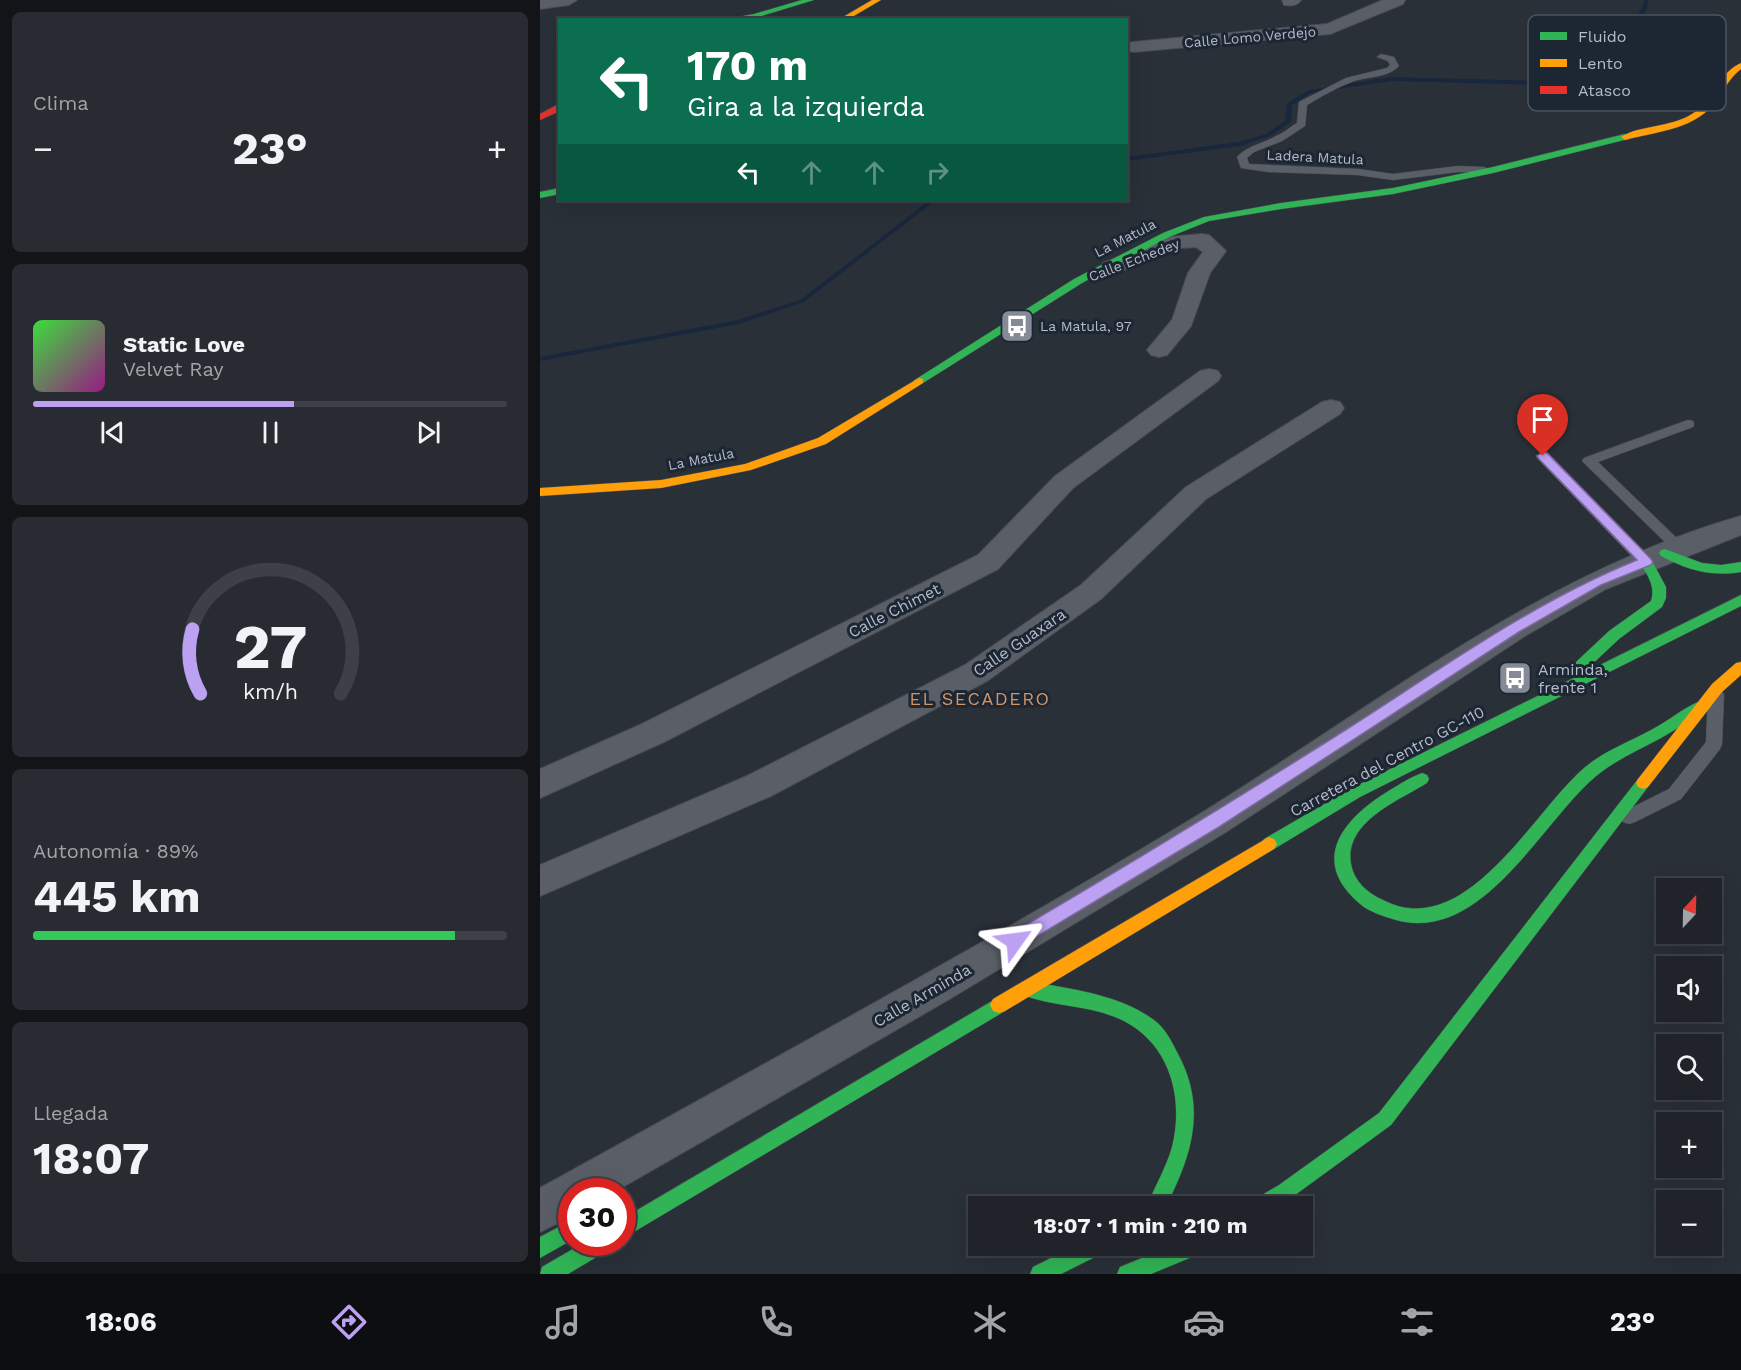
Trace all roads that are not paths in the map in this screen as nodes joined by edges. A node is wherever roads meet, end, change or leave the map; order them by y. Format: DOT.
graph roads {
  1 [pos="569,0"];
  2 [pos="810,0"];
  3 [pos="877,0"];
  4 [pos="1397,0"];
  5 [pos="540,4"];
  6 [pos="740,18"];
  7 [pos="845,18"];
  8 [pos="1133,47"];
  9 [pos="1381,57"];
  10 [pos="1741,65"];
  11 [pos="1726,78"];
  12 [pos="558,107"];
  13 [pos="1701,111"];
  14 [pos="540,117"];
  15 [pos="1493,171"];
  16 [pos="558,191"];
  17 [pos="540,195"];
  18 [pos="1078,281"];
  19 [pos="1159,350"];
  20 [pos="1209,376"];
  21 [pos="1331,408"];
  22 [pos="1689,424"];
  23 [pos="1543,456"];
  24 [pos="540,492"];
  25 [pos="1741,525"];
  26 [pos="1664,554"];
  27 [pos="1741,567"];
  28 [pos="1741,600"];
  29 [pos="1741,667"];
  30 [pos="1717,688"];
  31 [pos="1555,690"];
  32 [pos="1703,706"];
  33 [pos="540,784"];
  34 [pos="1607,828"];
  35 [pos="540,881"];
  36 [pos="1028,989"];
  37 [pos="900,1063"];
  38 [pos="729,1149"];
  39 [pos="599,1178"];
  40 [pos="1161,1196"];
  41 [pos="1279,1196"];
  42 [pos="558,1201"];
  43 [pos="540,1211"];
  44 [pos="636,1222"];
  45 [pos="558,1238"];
  46 [pos="540,1248"];
  47 [pos="579,1256"];
  48 [pos="1076,1256"];
  49 [pos="1170,1256"];
  50 [pos="549,1274"];
  51 [pos="1040,1274"];
  52 [pos="1127,1274"];
  1 -- 5 [label="street"];
  2 -- 6 [label="main road"];
  3 -- 7 [label="main road"];
  4 -- 8 [label="street, Calle Lomo Verdejo"];
  9 -- 15 [label="lane, Ladera Matula"];
  10 -- 11 [label="main road, La Matula"];
  12 -- 14 [label="main road"];
  13 -- 15 [label="main road, La Matula"];
  15 -- 18 [label="main road, La Matula"];
  16 -- 17 [label="main road"];
  18 -- 19 [label="street, Calle Echedey"];
  18 -- 24 [label="main road, La Matula"];
  20 -- 33 [label="street, Calle Chimet"];
  21 -- 35 [label="street, Calle Guaxara"];
  22 -- 26 [label="lane"];
  23 -- 26 [label="lane"];
  25 -- 26 [label="street, Calle Arminda"];
  26 -- 27 [label="main road"];
  26 -- 31 [label="main road"];
  26 -- 39 [label="street, Calle Arminda"];
  28 -- 31 [label="main road, Carretera del Centro GC-110"];
  29 -- 30 [label="main road"];
  30 -- 32 [label="main road"];
  30 -- 34 [label="lane"];
  31 -- 32 [label="main road"];
  31 -- 36 [label="main road, Carretera del Centro GC-110"];
  32 -- 34 [label="main road"];
  34 -- 41 [label="main road"];
  36 -- 37 [label="main road, Carretera del Centro GC-110"];
  36 -- 40 [label="main road"];
  37 -- 38 [label="main road"];
  37 -- 44 [label="main road"];
  42 -- 43 [label="street"];
  45 -- 46 [label="main road"];
  47 -- 50 [label="main road"];
  48 -- 51 [label="main road"];
  49 -- 52 [label="main road"];
}
